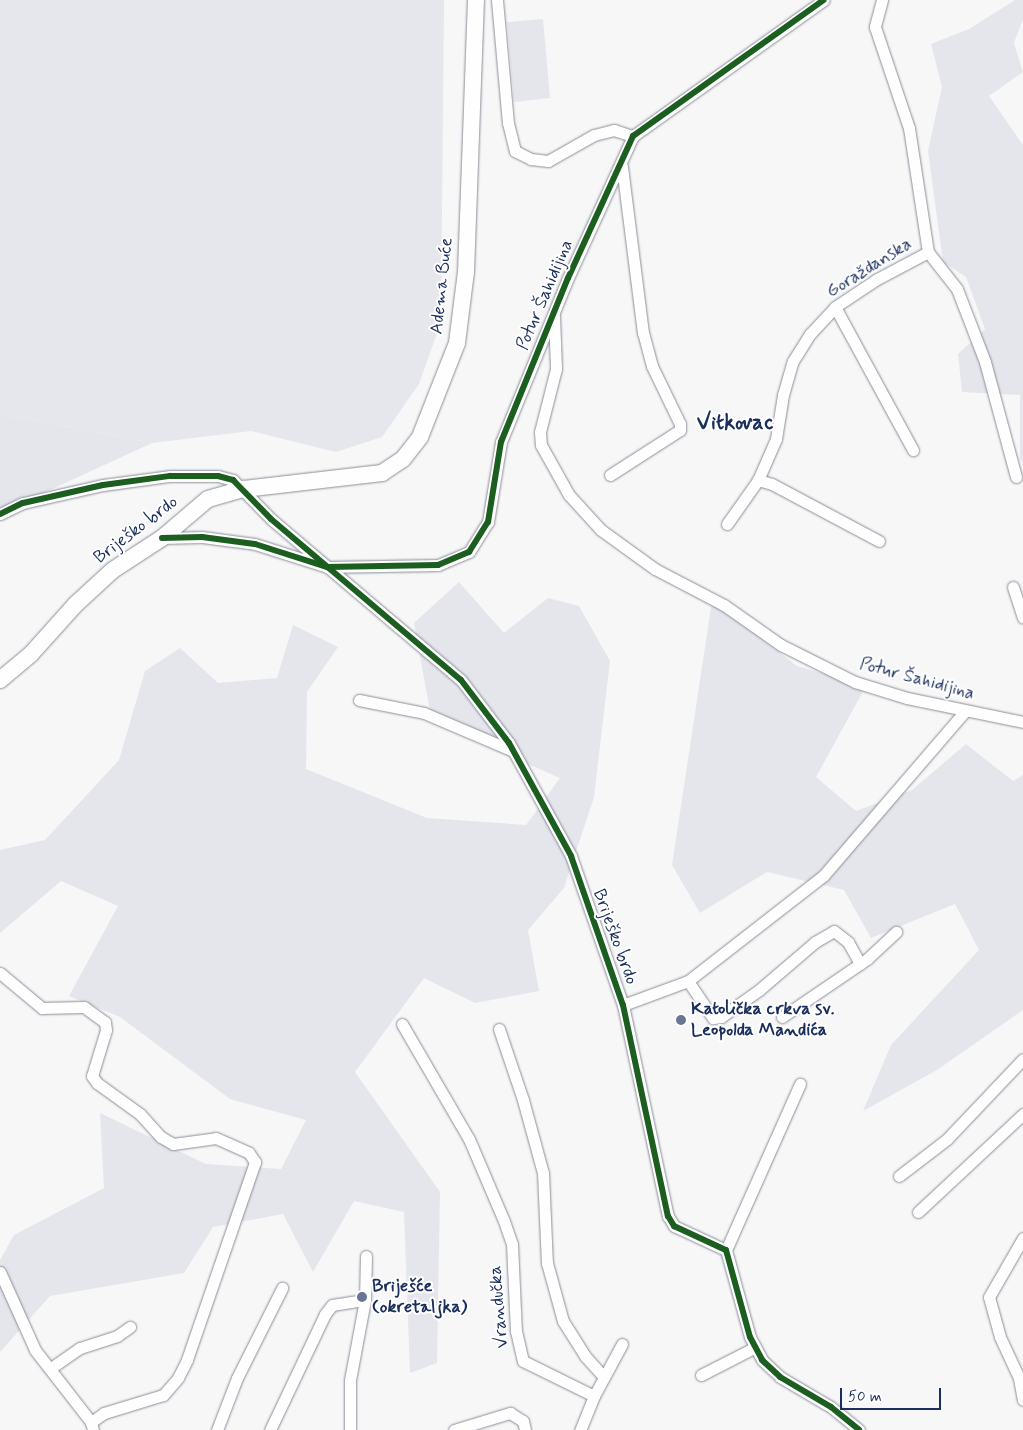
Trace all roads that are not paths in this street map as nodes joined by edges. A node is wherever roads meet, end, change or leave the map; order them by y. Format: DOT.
graph roads {
  1 [pos="476,0"];
  2 [pos="497,0"];
  3 [pos="824,0"];
  4 [pos="882,0"];
  5 [pos="633,136"];
  6 [pos="622,166"];
  7 [pos="928,252"];
  8 [pos="835,307"];
  9 [pos="554,312"];
  10 [pos="912,450"];
  11 [pos="610,475"];
  12 [pos="1016,477"];
  13 [pos="758,480"];
  14 [pos="244,488"];
  15 [pos="0,514"];
  16 [pos="726,524"];
  17 [pos="162,538"];
  18 [pos="879,541"];
  19 [pos="327,567"];
  20 [pos="1013,587"];
  21 [pos="1023,617"];
  22 [pos="0,680"];
  23 [pos="359,700"];
  24 [pos="965,710"];
  25 [pos="1023,722"];
  26 [pos="513,751"];
  27 [pos="896,932"];
  28 [pos="860,964"];
  29 [pos="0,973"];
  30 [pos="688,981"];
  31 [pos="623,1005"];
  32 [pos="782,1017"];
  33 [pos="402,1024"];
  34 [pos="499,1029"];
  35 [pos="1023,1059"];
  36 [pos="800,1084"];
  37 [pos="1023,1114"];
  38 [pos="899,1176"];
  39 [pos="918,1212"];
  40 [pos="1022,1244"];
  41 [pos="726,1250"];
  42 [pos="366,1256"];
  43 [pos="0,1272"];
  44 [pos="282,1288"];
  45 [pos="365,1300"];
  46 [pos="130,1327"];
  47 [pos="622,1344"];
  48 [pos="754,1348"];
  49 [pos="51,1368"];
  50 [pos="701,1375"];
  51 [pos="603,1376"];
  52 [pos="594,1396"];
  53 [pos="1023,1400"];
  54 [pos="92,1426"];
  55 [pos="217,1430"];
  56 [pos="270,1430"];
  57 [pos="350,1430"];
  58 [pos="454,1430"];
  59 [pos="525,1430"];
  60 [pos="580,1430"];
  61 [pos="859,1430"];
  1 -- 14 [label="street, Adema Buće"];
  2 -- 5 [label="street"];
  3 -- 5 [label="street"];
  4 -- 7 [label="street, Goraždanska"];
  5 -- 6 [label="street, Potur Šahidijina"];
  6 -- 9 [label="street, Potur Šahidijina"];
  6 -- 11 [label="street, Potur Šahidijina"];
  7 -- 8 [label="street, Goraždanska"];
  7 -- 12 [label="street"];
  8 -- 10 [label="street"];
  8 -- 13 [label="street, Goraždanska"];
  9 -- 19 [label="street, Potur Šahidijina"];
  9 -- 24 [label="street, Potur Šahidijina"];
  13 -- 16 [label="street, Goraždanska"];
  13 -- 18 [label="street"];
  14 -- 15 [label="street"];
  14 -- 17 [label="street, Briješko brdo"];
  14 -- 19 [label="street, Briješko brdo"];
  17 -- 19 [label="street"];
  17 -- 22 [label="street, Briješko brdo"];
  19 -- 26 [label="street, Briješko brdo"];
  20 -- 21 [label="street"];
  23 -- 26 [label="street"];
  24 -- 25 [label="street, Potur Šahidijina"];
  24 -- 30 [label="street, Briješko brdo"];
  26 -- 31 [label="street, Briješko brdo"];
  27 -- 28 [label="street"];
  28 -- 30 [label="street"];
  28 -- 32 [label="street"];
  29 -- 54 [label="street"];
  30 -- 31 [label="street, Briješko brdo"];
  31 -- 41 [label="street, Briješko brdo"];
  33 -- 52 [label="street, Vrandučka"];
  34 -- 51 [label="street"];
  35 -- 38 [label="street"];
  36 -- 41 [label="street"];
  37 -- 39 [label="street"];
  40 -- 53 [label="street"];
  41 -- 48 [label="street"];
  42 -- 45 [label="street"];
  43 -- 49 [label="street"];
  44 -- 55 [label="street"];
  45 -- 56 [label="street"];
  45 -- 57 [label="street"];
  46 -- 49 [label="street"];
  47 -- 51 [label="street"];
  48 -- 50 [label="street"];
  48 -- 61 [label="street"];
  49 -- 54 [label="street"];
  51 -- 52 [label="street"];
  52 -- 60 [label="street"];
  58 -- 59 [label="street"];
}
